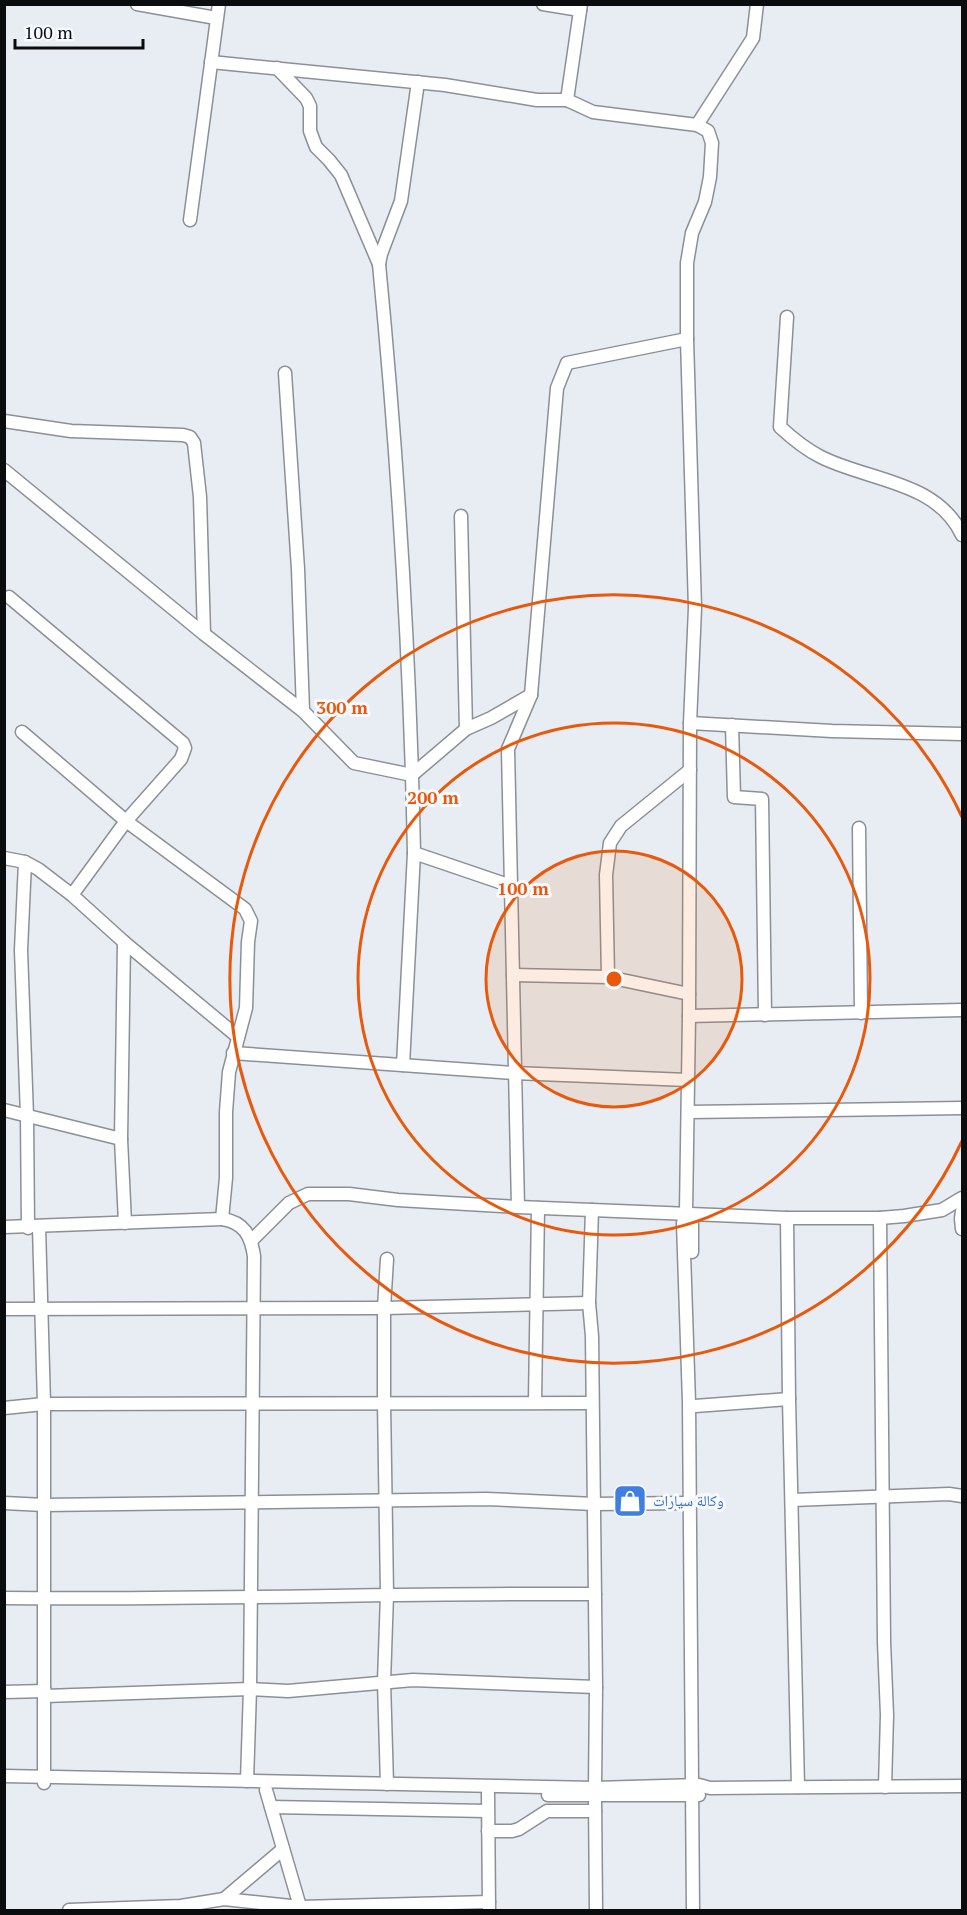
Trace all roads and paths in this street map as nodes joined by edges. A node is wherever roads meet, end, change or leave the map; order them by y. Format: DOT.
graph roads {
  1 [pos="137,4"];
  2 [pos="219,4"];
  3 [pos="543,4"];
  4 [pos="758,4"];
  5 [pos="581,7"];
  6 [pos="216,18"];
  7 [pos="211,62"];
  8 [pos="277,68"];
  9 [pos="418,82"];
  10 [pos="567,100"];
  11 [pos="697,125"];
  12 [pos="190,220"];
  13 [pos="379,264"];
  14 [pos="786,316"];
  15 [pos="687,339"];
  16 [pos="285,373"];
  17 [pos="4,421"];
  18 [pos="4,470"];
  19 [pos="461,516"];
  20 [pos="963,536"];
  21 [pos="9,597"];
  22 [pos="204,634"];
  23 [pos="531,695"];
  24 [pos="303,711"];
  25 [pos="690,723"];
  26 [pos="732,725"];
  27 [pos="466,729"];
  28 [pos="22,732"];
  29 [pos="963,734"];
  30 [pos="690,770"];
  31 [pos="412,775"];
  32 [pos="126,821"];
  33 [pos="859,828"];
  34 [pos="414,853"];
  35 [pos="4,858"];
  36 [pos="25,862"];
  37 [pos="511,886"];
  38 [pos="72,895"];
  39 [pos="124,942"];
  40 [pos="513,975"];
  41 [pos="608,976"];
  42 [pos="689,994"];
  43 [pos="963,1010"];
  44 [pos="861,1013"];
  45 [pos="765,1015"];
  46 [pos="689,1016"];
  47 [pos="238,1037"];
  48 [pos="233,1053"];
  49 [pos="403,1065"];
  50 [pos="513,1073"];
  51 [pos="688,1080"];
  52 [pos="963,1108"];
  53 [pos="4,1110"];
  54 [pos="688,1112"];
  55 [pos="27,1116"];
  56 [pos="121,1139"];
  57 [pos="963,1198"];
  58 [pos="518,1207"];
  59 [pos="538,1208"];
  60 [pos="592,1210"];
  61 [pos="963,1211"];
  62 [pos="686,1212"];
  63 [pos="787,1218"];
  64 [pos="880,1218"];
  65 [pos="222,1220"];
  66 [pos="124,1222"];
  67 [pos="4,1227"];
  68 [pos="34,1228"];
  69 [pos="963,1229"];
  70 [pos="252,1240"];
  71 [pos="387,1259"];
  72 [pos="589,1303"];
  73 [pos="537,1306"];
  74 [pos="42,1308"];
  75 [pos="384,1308"];
  76 [pos="4,1309"];
  77 [pos="254,1309"];
  78 [pos="789,1400"];
  79 [pos="253,1402"];
  80 [pos="384,1402"];
  81 [pos="535,1402"];
  82 [pos="592,1402"];
  83 [pos="44,1404"];
  84 [pos="695,1406"];
  85 [pos="4,1408"];
  86 [pos="882,1496"];
  87 [pos="963,1496"];
  88 [pos="792,1500"];
  89 [pos="386,1502"];
  90 [pos="4,1503"];
  91 [pos="252,1503"];
  92 [pos="689,1503"];
  93 [pos="594,1504"];
  94 [pos="44,1505"];
  95 [pos="387,1594"];
  96 [pos="596,1594"];
  97 [pos="4,1598"];
  98 [pos="251,1598"];
  99 [pos="45,1599"];
  100 [pos="384,1682"];
  101 [pos="596,1687"];
  102 [pos="250,1689"];
  103 [pos="4,1692"];
  104 [pos="45,1694"];
  105 [pos="4,1776"];
  106 [pos="44,1781"];
  107 [pos="247,1781"];
  108 [pos="4,1784"];
  109 [pos="387,1784"];
  110 [pos="963,1786"];
  111 [pos="798,1787"];
  112 [pos="885,1788"];
  113 [pos="266,1790"];
  114 [pos="698,1790"];
  115 [pos="595,1792"];
  116 [pos="488,1793"];
  117 [pos="271,1807"];
  118 [pos="488,1811"];
  119 [pos="595,1811"];
  120 [pos="488,1831"];
  121 [pos="283,1849"];
  122 [pos="224,1899"];
  123 [pos="489,1906"];
  124 [pos="200,1907"];
  125 [pos="300,1909"];
  126 [pos="69,1911"];
  127 [pos="596,1911"];
  128 [pos="693,1911"];
  129 [pos="700,1911"];
  1 -- 6 [label="street"];
  2 -- 6 [label="street"];
  3 -- 5 [label="street"];
  4 -- 11 [label="street"];
  5 -- 10 [label="street"];
  6 -- 7 [label="street"];
  7 -- 8 [label="street"];
  7 -- 12 [label="street"];
  8 -- 9 [label="street"];
  8 -- 13 [label="street"];
  9 -- 10 [label="street"];
  9 -- 13 [label="street"];
  10 -- 11 [label="street"];
  11 -- 15 [label="street"];
  13 -- 31 [label="street"];
  14 -- 20 [label="street"];
  15 -- 23 [label="street"];
  15 -- 25 [label="street"];
  16 -- 24 [label="street"];
  17 -- 22 [label="street"];
  18 -- 22 [label="street"];
  19 -- 27 [label="street"];
  21 -- 32 [label="street"];
  22 -- 24 [label="street"];
  23 -- 27 [label="street"];
  23 -- 37 [label="street"];
  24 -- 31 [label="street"];
  25 -- 26 [label="street"];
  25 -- 30 [label="street"];
  26 -- 29 [label="street"];
  26 -- 45 [label="street"];
  27 -- 31 [label="street"];
  28 -- 32 [label="street"];
  30 -- 41 [label="street"];
  30 -- 42 [label="street"];
  31 -- 34 [label="street"];
  32 -- 38 [label="street"];
  32 -- 47 [label="street"];
  33 -- 44 [label="street"];
  34 -- 37 [label="street"];
  34 -- 49 [label="street"];
  35 -- 36 [label="street"];
  36 -- 38 [label="street"];
  36 -- 55 [label="street"];
  37 -- 40 [label="street"];
  38 -- 39 [label="street"];
  39 -- 47 [label="street"];
  39 -- 56 [label="street"];
  40 -- 41 [label="street"];
  40 -- 50 [label="street"];
  41 -- 42 [label="street"];
  42 -- 46 [label="street"];
  43 -- 44 [label="street"];
  44 -- 45 [label="street"];
  45 -- 46 [label="street"];
  46 -- 51 [label="street"];
  47 -- 48 [label="street"];
  48 -- 49 [label="street"];
  48 -- 65 [label="street"];
  49 -- 50 [label="street"];
  50 -- 51 [label="street"];
  50 -- 58 [label="street"];
  51 -- 54 [label="street"];
  52 -- 54 [label="street"];
  53 -- 55 [label="street"];
  54 -- 62 [label="street"];
  55 -- 56 [label="street"];
  55 -- 68 [label="street"];
  56 -- 66 [label="street"];
  57 -- 64 [label="street"];
  58 -- 59 [label="street"];
  58 -- 70 [label="street"];
  59 -- 60 [label="street"];
  59 -- 73 [label="street"];
  60 -- 62 [label="street"];
  60 -- 72 [label="street"];
  61 -- 69 [label="street"];
  62 -- 63 [label="street"];
  62 -- 84 [label="street"];
  62 -- 92 [label="street"];
  63 -- 64 [label="street"];
  63 -- 78 [label="street"];
  64 -- 86 [label="street"];
  65 -- 66 [label="street"];
  65 -- 70 [label="street"];
  66 -- 68 [label="street"];
  67 -- 68 [label="street"];
  68 -- 74 [label="street"];
  70 -- 77 [label="street"];
  71 -- 75 [label="street"];
  72 -- 73 [label="street"];
  72 -- 82 [label="street"];
  73 -- 75 [label="street"];
  73 -- 81 [label="street"];
  74 -- 76 [label="street"];
  74 -- 77 [label="street"];
  74 -- 83 [label="street"];
  75 -- 77 [label="street"];
  75 -- 80 [label="street"];
  77 -- 79 [label="street"];
  78 -- 84 [label="street"];
  78 -- 88 [label="street"];
  79 -- 80 [label="street"];
  79 -- 83 [label="street"];
  79 -- 91 [label="street"];
  80 -- 81 [label="street"];
  80 -- 89 [label="street"];
  81 -- 82 [label="street"];
  82 -- 93 [label="street"];
  83 -- 85 [label="street"];
  83 -- 94 [label="street"];
  84 -- 114 [label="street"];
  86 -- 87 [label="street"];
  86 -- 88 [label="street"];
  86 -- 112 [label="street"];
  88 -- 111 [label="street"];
  89 -- 91 [label="street"];
  89 -- 93 [label="street"];
  89 -- 95 [label="street"];
  90 -- 94 [label="street"];
  91 -- 94 [label="street"];
  91 -- 98 [label="street"];
  92 -- 93 [label="street"];
  92 -- 114 [label="street"];
  93 -- 96 [label="street"];
  94 -- 99 [label="street"];
  95 -- 96 [label="street"];
  95 -- 98 [label="street"];
  95 -- 100 [label="street"];
  96 -- 101 [label="street"];
  97 -- 99 [label="street"];
  98 -- 99 [label="street"];
  98 -- 102 [label="street"];
  99 -- 104 [label="street"];
  100 -- 101 [label="street"];
  100 -- 102 [label="street"];
  100 -- 109 [label="street"];
  101 -- 115 [label="street"];
  102 -- 104 [label="street"];
  102 -- 107 [label="street"];
  103 -- 104 [label="street"];
  104 -- 106 [label="street"];
  105 -- 106 [label="street"];
  106 -- 107 [label="street"];
  106 -- 108 [label="street"];
  106 -- 113 [label="street"];
  107 -- 109 [label="street"];
  109 -- 115 [label="street"];
  110 -- 112 [label="street"];
  111 -- 112 [label="street"];
  111 -- 114 [label="street"];
  113 -- 116 [label="street"];
  113 -- 117 [label="street"];
  114 -- 115 [label="street"];
  114 -- 128 [label="street"];
  114 -- 129 [label="street"];
  115 -- 116 [label="street"];
  115 -- 119 [label="street"];
  116 -- 118 [label="street"];
  117 -- 118 [label="street"];
  117 -- 121 [label="street"];
  118 -- 120 [label="street"];
  119 -- 120 [label="street"];
  119 -- 127 [label="street"];
  120 -- 123 [label="street"];
  121 -- 122 [label="street"];
  121 -- 125 [label="street"];
  122 -- 124 [label="street"];
  122 -- 125 [label="street"];
  123 -- 125 [label="street"];
  124 -- 126 [label="street"];
}
